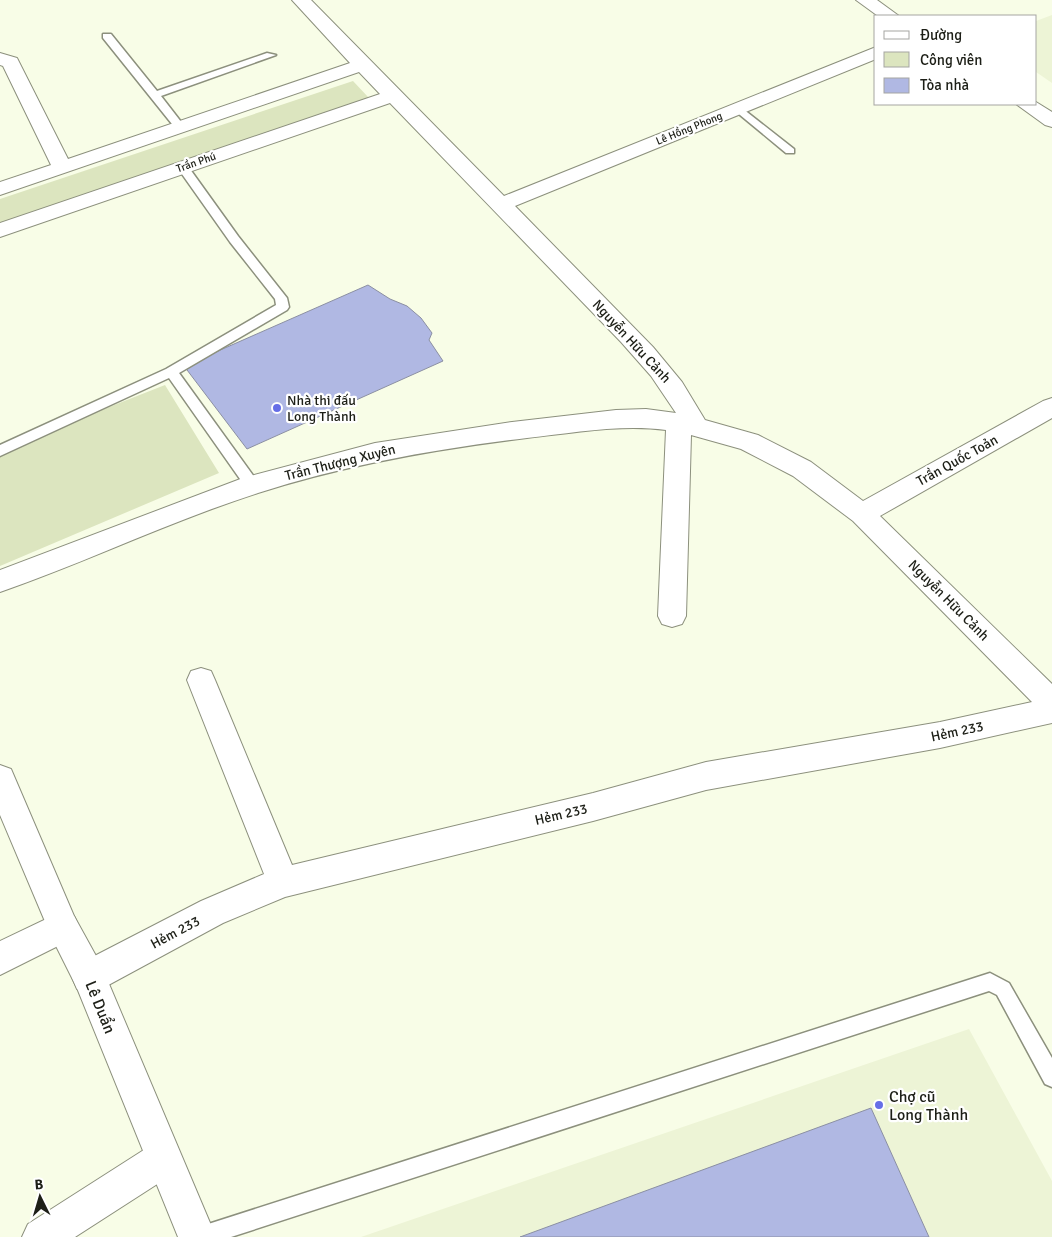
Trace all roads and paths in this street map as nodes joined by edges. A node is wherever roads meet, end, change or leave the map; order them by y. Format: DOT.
graph roads {
  1 [pos="301,0"];
  2 [pos="865,0"];
  3 [pos="888,15"];
  4 [pos="107,36"];
  5 [pos="874,53"];
  6 [pos="270,55"];
  7 [pos="0,59"];
  8 [pos="362,65"];
  9 [pos="155,95"];
  10 [pos="392,96"];
  11 [pos="1028,105"];
  12 [pos="738,108"];
  13 [pos="289,111"];
  14 [pos="1052,121"];
  15 [pos="180,127"];
  16 [pos="790,151"];
  17 [pos="183,167"];
  18 [pos="63,168"];
  19 [pos="5,187"];
  20 [pos="502,204"];
  21 [pos="30,220"];
  22 [pos="0,230"];
  23 [pos="171,372"];
  24 [pos="1052,407"];
  25 [pos="687,424"];
  26 [pos="0,451"];
  27 [pos="252,485"];
  28 [pos="862,514"];
  29 [pos="0,581"];
  30 [pos="672,616"];
  31 [pos="201,680"];
  32 [pos="1052,703"];
  33 [pos="1052,710"];
  34 [pos="0,779"];
  35 [pos="283,882"];
  36 [pos="63,927"];
  37 [pos="0,959"];
  38 [pos="89,977"];
  39 [pos="1052,1078"];
  40 [pos="163,1159"];
  41 [pos="41,1237"];
  42 [pos="198,1237"];
  1 -- 8 [label="street, Nguyễn Hữu Cảnh"];
  2 -- 3 [label="street"];
  4 -- 9 [label="lane"];
  5 -- 12 [label="street, Lê Hồng Phong"];
  6 -- 9 [label="lane"];
  7 -- 18 [label="street"];
  8 -- 10 [label="street, Nguyễn Hữu Cảnh"];
  8 -- 13 [label="street, Trần Phú"];
  9 -- 15 [label="lane"];
  10 -- 13 [label="street, Trần Phú"];
  10 -- 20 [label="street, Nguyễn Hữu Cảnh"];
  11 -- 14 [label="street"];
  12 -- 16 [label="lane"];
  12 -- 20 [label="street, Lê Hồng Phong"];
  13 -- 15 [label="street, Trần Phú"];
  13 -- 17 [label="street, Trần Phú"];
  15 -- 18 [label="street, Trần Phú"];
  17 -- 21 [label="street, Trần Phú"];
  17 -- 23 [label="lane"];
  18 -- 19 [label="street, Trần Phú"];
  19 -- 21 [label="street"];
  20 -- 25 [label="street, Nguyễn Hữu Cảnh"];
  21 -- 22 [label="street, Trần Phú"];
  23 -- 26 [label="lane"];
  23 -- 27 [label="lane"];
  24 -- 28 [label="street, Trần Quốc Toản"];
  25 -- 27 [label="street, Trần Thượng Xuyên"];
  25 -- 28 [label="street, Nguyễn Hữu Cảnh"];
  25 -- 30 [label="street"];
  27 -- 29 [label="street, Trần Thượng Xuyên"];
  28 -- 32 [label="street, Nguyễn Hữu Cảnh"];
  31 -- 35 [label="street"];
  33 -- 35 [label="street, Hẻm 233"];
  34 -- 36 [label="street, Lê Duẩn"];
  35 -- 38 [label="street, Hẻm 233"];
  36 -- 37 [label="street"];
  36 -- 38 [label="street, Lê Duẩn"];
  38 -- 40 [label="street, Lê Duẩn"];
  39 -- 42 [label="lane"];
  40 -- 41 [label="street"];
  40 -- 42 [label="street, Lê Duẩn"];
}
